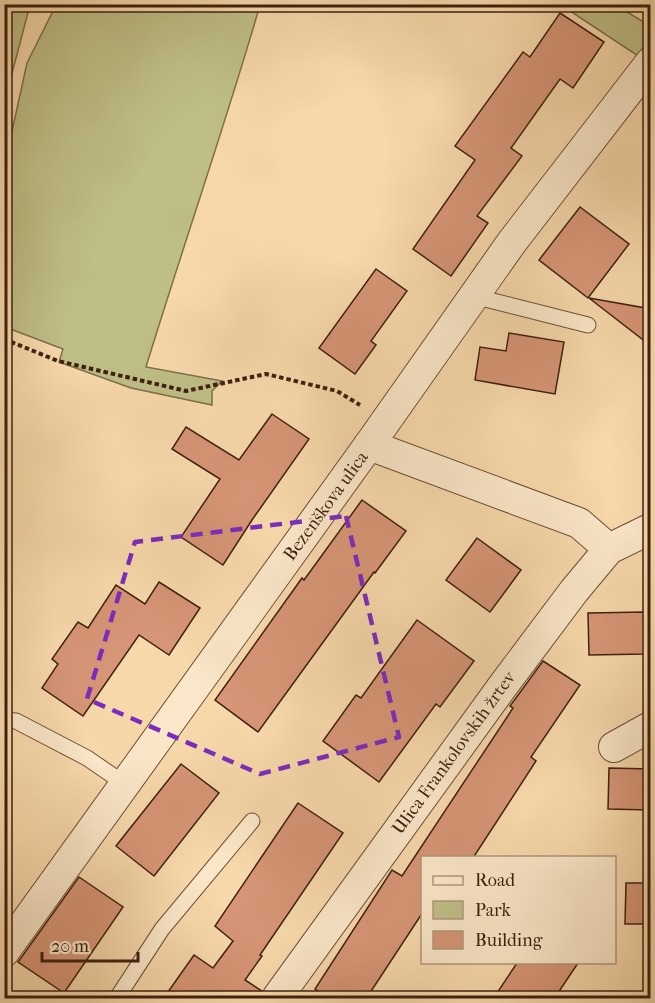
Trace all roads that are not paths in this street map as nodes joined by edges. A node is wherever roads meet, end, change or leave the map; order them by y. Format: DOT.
graph roads {
  1 [pos="650,67"];
  2 [pos="474,296"];
  3 [pos="588,325"];
  4 [pos="377,433"];
  5 [pos="651,529"];
  6 [pos="609,549"];
  7 [pos="4,720"];
  8 [pos="651,727"];
  9 [pos="614,747"];
  10 [pos="125,784"];
  11 [pos="252,822"];
  12 [pos="4,952"];
  13 [pos="117,999"];
  14 [pos="277,999"];
  1 -- 2 [label="street, Bezenškova ulica"];
  2 -- 3 [label="lane"];
  2 -- 4 [label="street, Bezenškova ulica"];
  4 -- 6 [label="street"];
  4 -- 10 [label="street, Bezenškova ulica"];
  5 -- 6 [label="street, Ulica Frankolovskih žrtev"];
  6 -- 14 [label="street, Ulica Frankolovskih žrtev"];
  7 -- 10 [label="lane"];
  8 -- 9 [label="street"];
  10 -- 12 [label="street, Bezenškova ulica"];
  11 -- 13 [label="lane"];
}
